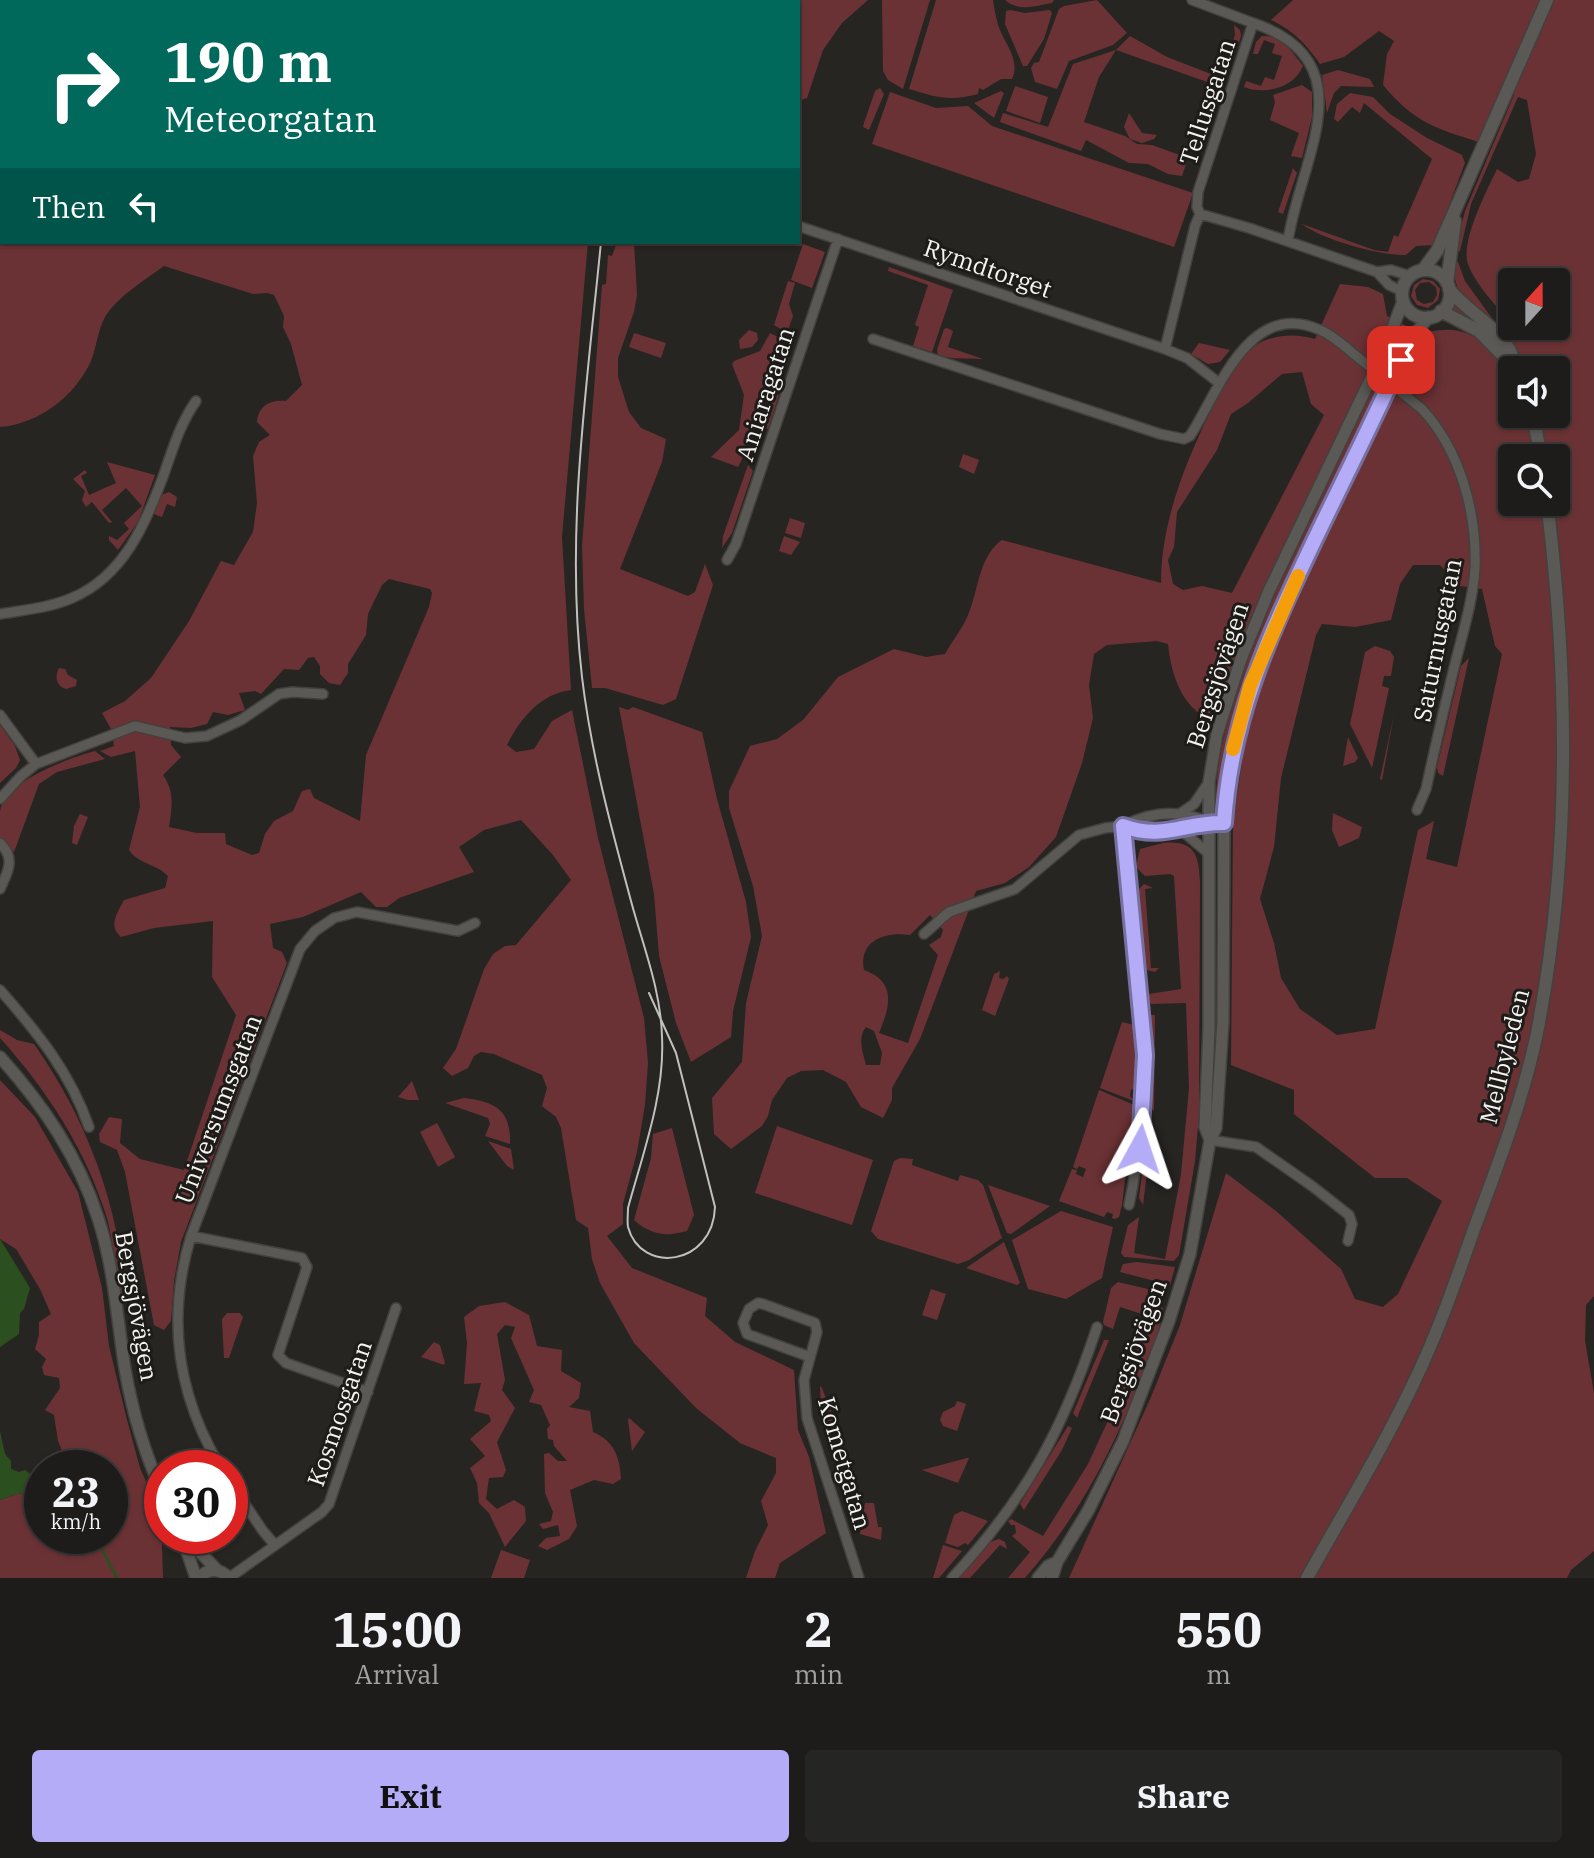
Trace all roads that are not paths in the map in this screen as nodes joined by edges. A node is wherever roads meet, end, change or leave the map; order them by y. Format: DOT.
graph roads {
  1 [pos="1192,0"];
  2 [pos="1547,0"];
  3 [pos="1253,23"];
  4 [pos="1459,202"];
  5 [pos="1200,214"];
  6 [pos="800,227"];
  7 [pos="838,239"];
  8 [pos="1288,241"];
  9 [pos="1423,270"];
  10 [pos="1377,272"];
  11 [pos="1410,276"];
  12 [pos="1448,286"];
  13 [pos="1403,296"];
  14 [pos="1441,311"];
  15 [pos="1429,317"];
  16 [pos="873,339"];
  17 [pos="1165,349"];
  18 [pos="1503,356"];
  19 [pos="1513,356"];
  20 [pos="1219,383"];
  21 [pos="196,401"];
  22 [pos="1548,516"];
  23 [pos="727,560"];
  24 [pos="0,614"];
  25 [pos="323,694"];
  26 [pos="0,715"];
  27 [pos="36,764"];
  28 [pos="1209,782"];
  29 [pos="0,799"];
  30 [pos="1417,810"];
  31 [pos="1181,813"];
  32 [pos="1210,822"];
  33 [pos="1224,823"];
  34 [pos="1123,826"];
  35 [pos="1181,830"];
  36 [pos="0,843"];
  37 [pos="1208,853"];
  38 [pos="0,889"];
  39 [pos="475,923"];
  40 [pos="924,934"];
  41 [pos="0,990"];
  42 [pos="0,1057"];
  43 [pos="89,1127"];
  44 [pos="1210,1140"];
  45 [pos="1129,1205"];
  46 [pos="191,1236"];
  47 [pos="1348,1241"];
  48 [pos="396,1308"];
  49 [pos="1097,1327"];
  50 [pos="810,1357"];
  51 [pos="368,1392"];
  52 [pos="147,1450"];
  53 [pos="212,1450"];
  54 [pos="248,1509"];
  55 [pos="274,1544"];
  56 [pos="190,1554"];
  57 [pos="201,1554"];
  58 [pos="1057,1562"];
  59 [pos="217,1570"];
  60 [pos="198,1578"];
  61 [pos="229,1578"];
  62 [pos="859,1578"];
  63 [pos="952,1578"];
  64 [pos="1038,1578"];
  65 [pos="1052,1578"];
  66 [pos="1307,1578"];
  1 -- 3 [label="street, Tellusgatan"];
  2 -- 4 [label="main road"];
  3 -- 5 [label="street, Tellusgatan"];
  3 -- 8 [label="street, Tellusgatan"];
  4 -- 9 [label="main road"];
  4 -- 12 [label="main road"];
  5 -- 8 [label="street"];
  5 -- 17 [label="street"];
  6 -- 7 [label="street, Rymdtorget"];
  7 -- 17 [label="street, Rymdtorget"];
  7 -- 23 [label="street, Aniaragatan"];
  8 -- 10 [label="street"];
  9 -- 11 [label="main road"];
  9 -- 12 [label="main road"];
  10 -- 11 [label="street"];
  10 -- 13 [label="street"];
  11 -- 13 [label="main road, Bergsjövägen"];
  12 -- 14 [label="main road"];
  12 -- 19 [label="main road"];
  13 -- 15 [label="main road"];
  13 -- 28 [label="street, Bergsjövägen"];
  14 -- 15 [label="main road, Bergsjövägen"];
  14 -- 18 [label="main road"];
  15 -- 33 [label="street, Bergsjövägen"];
  16 -- 20 [label="street, Saturnusgatan"];
  17 -- 20 [label="street, Rymdtorget"];
  20 -- 30 [label="street, Saturnusgatan, bridge"];
  21 -- 24 [label="street"];
  22 -- 66 [label="main road, Mellbyleden"];
  25 -- 27 [label="street"];
  26 -- 27 [label="street"];
  27 -- 29 [label="street"];
  28 -- 31 [label="street"];
  28 -- 32 [label="street, Bergsjövägen"];
  31 -- 32 [label="street"];
  31 -- 34 [label="street"];
  32 -- 33 [label="street"];
  32 -- 35 [label="street"];
  32 -- 37 [label="street, Bergsjövägen"];
  33 -- 44 [label="street, Bergsjövägen"];
  34 -- 35 [label="street"];
  34 -- 40 [label="street"];
  34 -- 45 [label="street"];
  35 -- 37 [label="street"];
  36 -- 38 [label="street"];
  37 -- 44 [label="street, Bergsjövägen"];
  39 -- 46 [label="street, Universumsgatan"];
  41 -- 43 [label="street"];
  42 -- 52 [label="street, Bergsjövägen"];
  44 -- 47 [label="street"];
  44 -- 58 [label="street, Bergsjövägen"];
  46 -- 51 [label="street"];
  46 -- 53 [label="street, Universumsgatan"];
  48 -- 51 [label="street, Kosmosgatan"];
  49 -- 63 [label="street"];
  50 -- 50 [label="street, Kometgatan"];
  50 -- 62 [label="street, Kometgatan"];
  51 -- 55 [label="street, Kosmosgatan"];
  54 -- 55 [label="street"];
  55 -- 61 [label="street, Kosmosgatan"];
  56 -- 60 [label="street"];
  57 -- 59 [label="street"];
  58 -- 64 [label="street, Bergsjövägen"];
  58 -- 65 [label="street, Bergsjövägen"];
  59 -- 60 [label="street"];
  59 -- 61 [label="street"];
}
